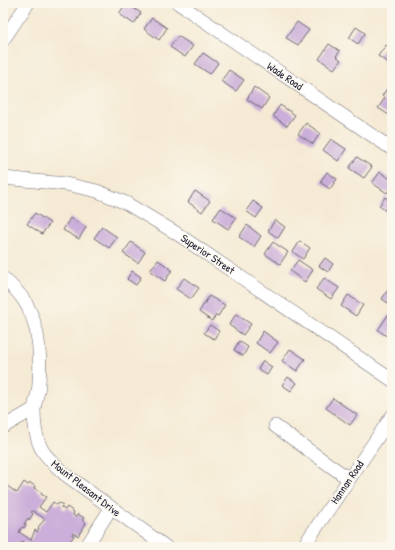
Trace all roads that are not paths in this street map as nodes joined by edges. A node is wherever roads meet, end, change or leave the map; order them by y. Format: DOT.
graph roads {
  1 [pos="28,3"];
  2 [pos="178,3"];
  3 [pos="3,40"];
  4 [pos="392,149"];
  5 [pos="3,178"];
  6 [pos="3,278"];
  7 [pos="392,380"];
  8 [pos="34,409"];
  9 [pos="392,416"];
  10 [pos="275,426"];
  11 [pos="3,427"];
  12 [pos="349,478"];
  13 [pos="111,508"];
  14 [pos="86,547"];
  15 [pos="166,547"];
  16 [pos="302,547"];
  1 -- 3 [label="street"];
  2 -- 4 [label="street, Wade Road"];
  5 -- 7 [label="street, Superior Street"];
  6 -- 8 [label="street, Mount Pleasant Drive"];
  8 -- 11 [label="street"];
  8 -- 13 [label="street, Mount Pleasant Drive"];
  9 -- 12 [label="street, Hannan Road"];
  10 -- 12 [label="street"];
  12 -- 16 [label="street, Hannan Road"];
  13 -- 14 [label="street"];
  13 -- 15 [label="street, Mount Pleasant Drive"];
}
